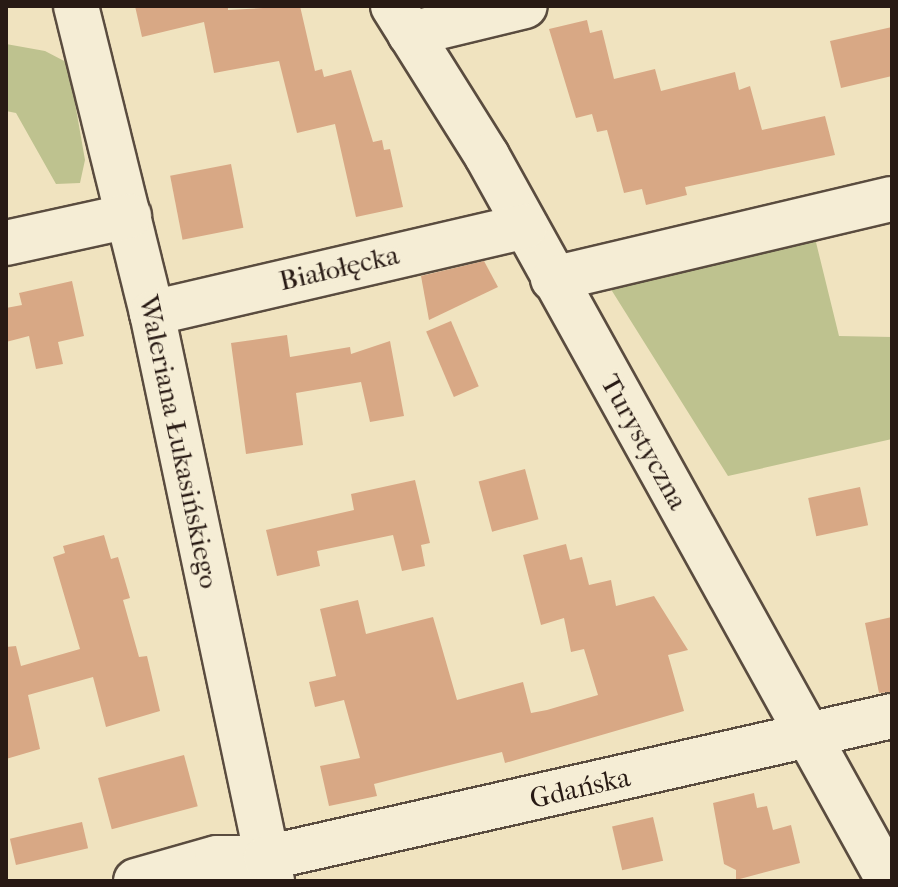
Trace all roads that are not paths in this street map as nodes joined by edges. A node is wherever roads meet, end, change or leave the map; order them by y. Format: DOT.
graph roads {
  1 [pos="76,6"];
  2 [pos="525,6"];
  3 [pos="402,20"];
  4 [pos="892,199"];
  5 [pos="129,216"];
  6 [pos="525,226"];
  7 [pos="6,243"];
  8 [pos="553,279"];
  9 [pos="152,313"];
  10 [pos="892,716"];
  11 [pos="810,736"];
  12 [pos="269,870"];
  13 [pos="136,881"];
  14 [pos="889,881"];
  1 -- 5 [label="street, Waleriana Łukasińskiego"];
  2 -- 3 [label="street"];
  3 -- 6 [label="street, Turystyczna"];
  4 -- 8 [label="street"];
  5 -- 7 [label="street"];
  5 -- 9 [label="street, Waleriana Łukasińskiego"];
  6 -- 8 [label="street, Turystyczna"];
  6 -- 9 [label="street, Białołęcka"];
  8 -- 11 [label="street, Turystyczna"];
  9 -- 12 [label="street, Waleriana Łukasińskiego"];
  10 -- 11 [label="street, Gdańska"];
  11 -- 12 [label="street, Gdańska"];
  11 -- 14 [label="street, Turystyczna"];
  12 -- 13 [label="street, Gdańska"];
}
